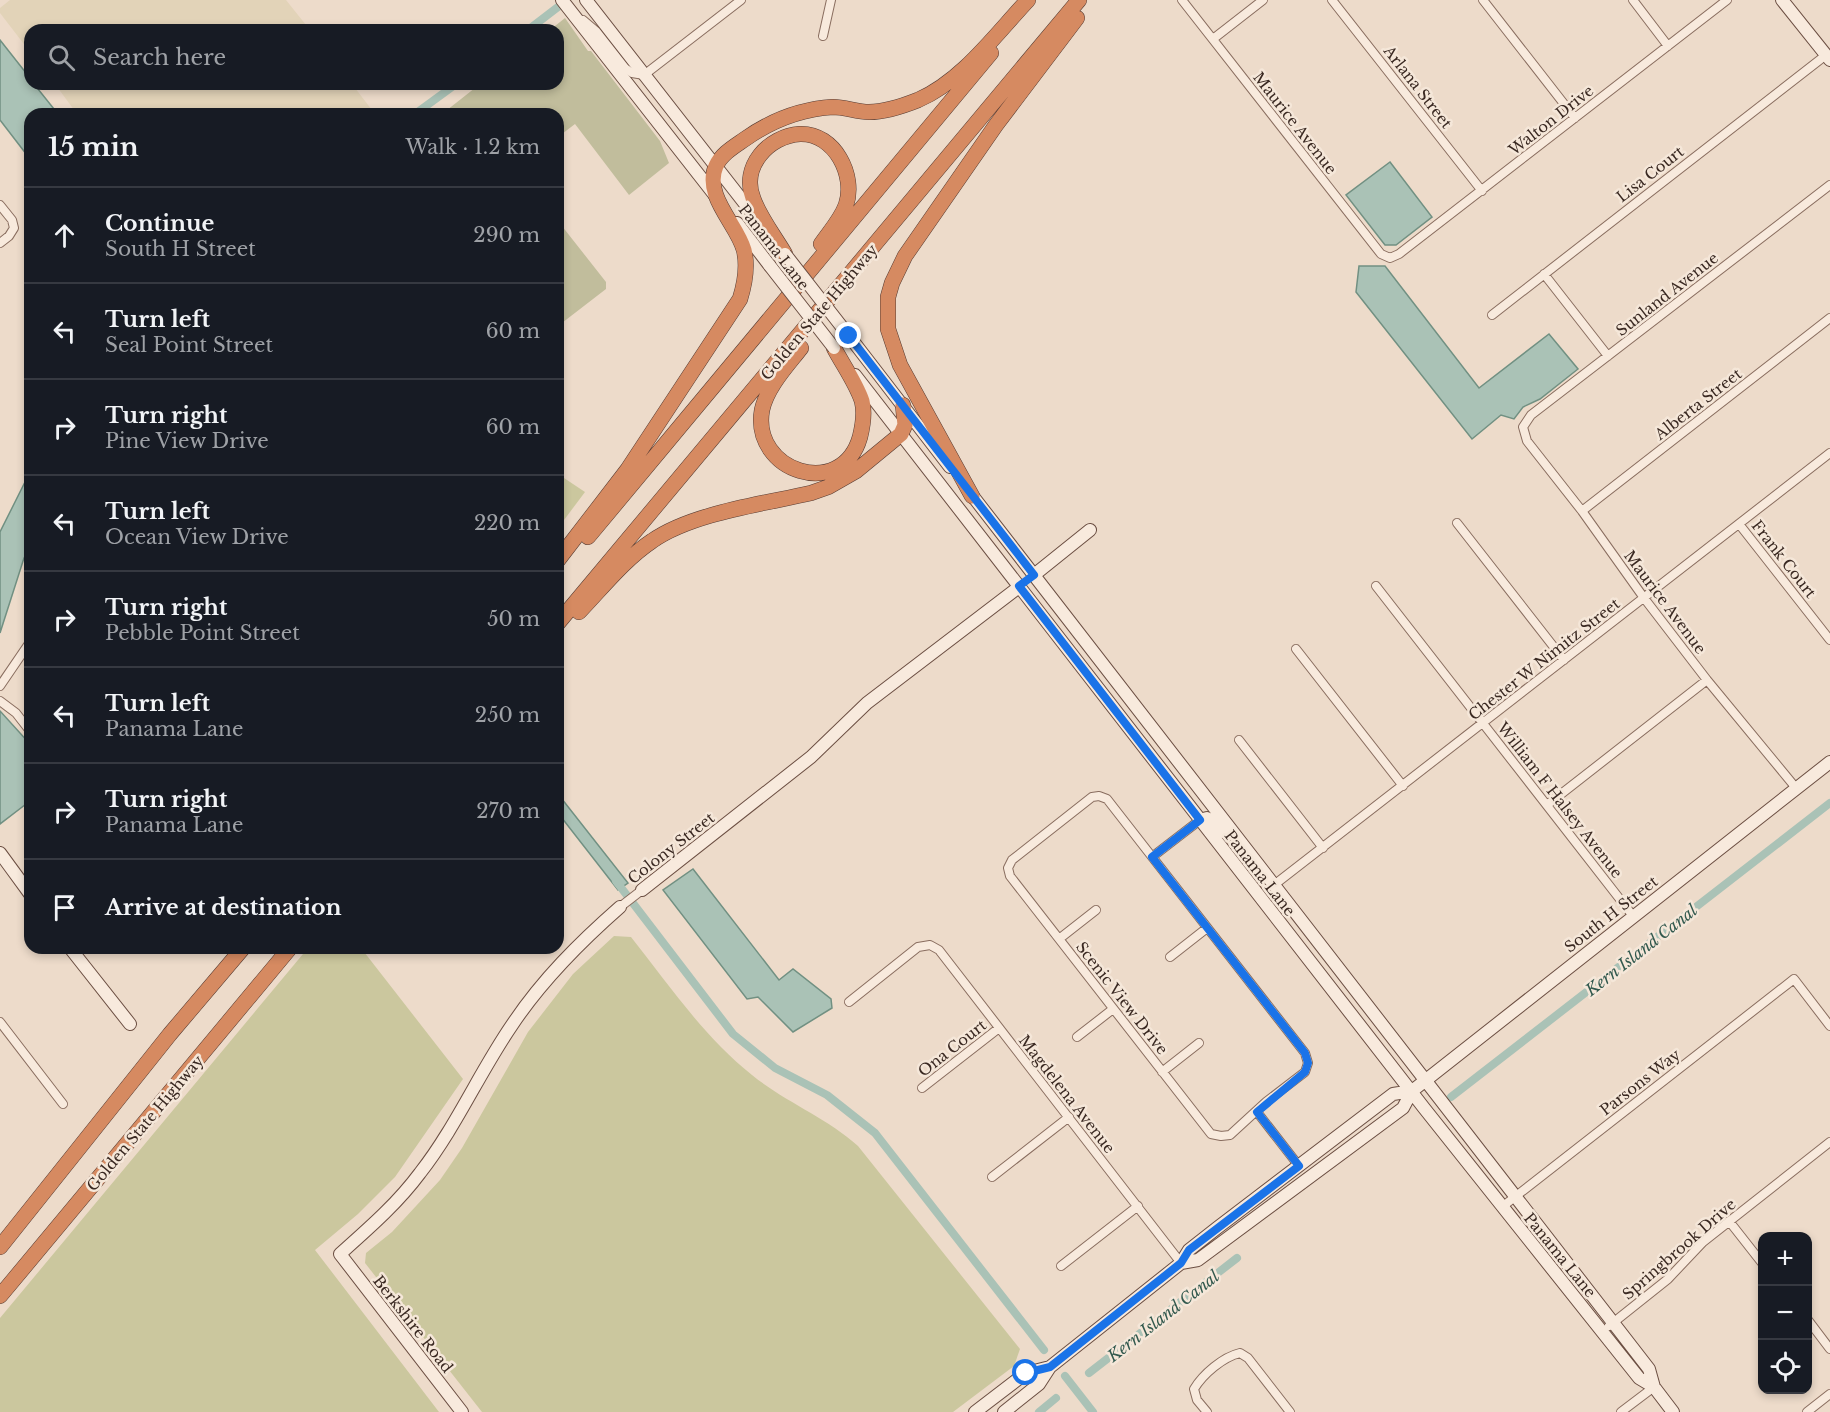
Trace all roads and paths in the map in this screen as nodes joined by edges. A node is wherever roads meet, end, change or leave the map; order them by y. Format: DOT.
graph roads {
  1 [pos="562,0"];
  2 [pos="586,0"];
  3 [pos="741,0"];
  4 [pos="831,0"];
  5 [pos="1028,0"];
  6 [pos="1035,0"];
  7 [pos="1079,0"];
  8 [pos="1089,0"];
  9 [pos="1182,0"];
  10 [pos="1263,0"];
  11 [pos="1332,0"];
  12 [pos="1482,0"];
  13 [pos="1633,0"];
  14 [pos="1727,0"];
  15 [pos="1782,0"];
  16 [pos="571,11"];
  17 [pos="824,36"];
  18 [pos="1213,39"];
  19 [pos="1668,46"];
  20 [pos="1828,58"];
  21 [pos="644,75"];
  22 [pos="1575,118"];
  23 [pos="715,167"];
  24 [pos="1830,185"];
  25 [pos="1482,191"];
  26 [pos="716,197"];
  27 [pos="0,205"];
  28 [pos="886,232"];
  29 [pos="0,243"];
  30 [pos="785,254"];
  31 [pos="1390,258"];
  32 [pos="1544,274"];
  33 [pos="1492,315"];
  34 [pos="1830,318"];
  35 [pos="834,348"];
  36 [pos="1608,356"];
  37 [pos="733,364"];
  38 [pos="903,405"];
  39 [pos="1523,427"];
  40 [pos="902,434"];
  41 [pos="1830,453"];
  42 [pos="972,496"];
  43 [pos="1582,511"];
  44 [pos="1457,523"];
  45 [pos="1739,524"];
  46 [pos="1090,530"];
  47 [pos="564,552"];
  48 [pos="564,566"];
  49 [pos="1034,575"];
  50 [pos="1019,586"];
  51 [pos="1376,586"];
  52 [pos="1644,598"];
  53 [pos="564,616"];
  54 [pos="564,627"];
  55 [pos="1830,640"];
  56 [pos="1066,647"];
  57 [pos="1296,649"];
  58 [pos="24,651"];
  59 [pos="1564,660"];
  60 [pos="1707,680"];
  61 [pos="0,686"];
  62 [pos="1126,693"];
  63 [pos="0,701"];
  64 [pos="24,723"];
  65 [pos="1483,723"];
  66 [pos="1239,740"];
  67 [pos="1830,762"];
  68 [pos="1403,786"];
  69 [pos="1796,788"];
  70 [pos="1547,805"];
  71 [pos="1200,820"];
  72 [pos="1235,835"];
  73 [pos="1323,848"];
  74 [pos="0,853"];
  75 [pos="1152,857"];
  76 [pos="1237,868"];
  77 [pos="1274,885"];
  78 [pos="24,886"];
  79 [pos="642,890"];
  80 [pos="620,907"];
  81 [pos="1096,910"];
  82 [pos="1634,916"];
  83 [pos="1207,928"];
  84 [pos="1059,939"];
  85 [pos="75,954"];
  86 [pos="238,954"];
  87 [pos="285,954"];
  88 [pos="1170,957"];
  89 [pos="849,1002"];
  90 [pos="1113,1009"];
  91 [pos="0,1022"];
  92 [pos="130,1024"];
  93 [pos="1830,1026"];
  94 [pos="999,1028"];
  95 [pos="1077,1037"];
  96 [pos="1199,1043"];
  97 [pos="1162,1072"];
  98 [pos="1425,1080"];
  99 [pos="922,1088"];
  100 [pos="1412,1091"];
  101 [pos="63,1104"];
  102 [pos="1257,1112"];
  103 [pos="1069,1117"];
  104 [pos="1342,1133"];
  105 [pos="1830,1142"];
  106 [pos="1299,1166"];
  107 [pos="1309,1176"];
  108 [pos="992,1177"];
  109 [pos="1514,1197"];
  110 [pos="1138,1206"];
  111 [pos="1502,1207"];
  112 [pos="1729,1221"];
  113 [pos="1244,1226"];
  114 [pos="0,1247"];
  115 [pos="340,1254"];
  116 [pos="1758,1258"];
  117 [pos="1181,1263"];
  118 [pos="1061,1266"];
  119 [pos="0,1296"];
  120 [pos="1613,1323"];
  121 [pos="1812,1325"];
  122 [pos="1602,1332"];
  123 [pos="1830,1349"];
  124 [pos="1050,1367"];
  125 [pos="1654,1387"];
  126 [pos="1830,1394"];
  127 [pos="462,1412"];
  128 [pos="975,1412"];
  129 [pos="1004,1412"];
  130 [pos="1207,1412"];
  131 [pos="1290,1412"];
  132 [pos="1621,1412"];
  133 [pos="1674,1412"];
  134 [pos="1807,1412"];
  1 -- 16 [label="main road, Panama Lane"];
  2 -- 21 [label="main road, Panama Lane"];
  3 -- 21 [label="street"];
  4 -- 17 [label="street"];
  5 -- 23 [label="highway"];
  6 -- 37 [label="highway"];
  7 -- 28 [label="highway, Golden State Highway"];
  8 -- 42 [label="highway"];
  9 -- 18 [label="street, Maurice Avenue"];
  10 -- 18 [label="street"];
  11 -- 25 [label="street, Arlana Street"];
  12 -- 22 [label="street"];
  13 -- 19 [label="street"];
  14 -- 19 [label="street, Walton Drive"];
  15 -- 20 [label="main road"];
  16 -- 21 [label="street"];
  16 -- 26 [label="main road, Panama Lane"];
  18 -- 31 [label="street, Maurice Avenue"];
  19 -- 22 [label="street, Walton Drive"];
  20 -- 32 [label="street, Lisa Court"];
  21 -- 23 [label="main road, Panama Lane"];
  22 -- 25 [label="street, Walton Drive"];
  23 -- 26 [label="highway"];
  23 -- 30 [label="main road, Panama Lane"];
  24 -- 36 [label="street, Sunland Avenue"];
  25 -- 31 [label="street, Walton Drive"];
  26 -- 35 [label="main road, Panama Lane, bridge"];
  26 -- 47 [label="highway"];
  27 -- 29 [label="street"];
  28 -- 35 [label="highway"];
  28 -- 53 [label="highway, Golden State Highway"];
  30 -- 37 [label="highway"];
  30 -- 38 [label="main road, Panama Lane, bridge"];
  32 -- 33 [label="street, Lisa Court"];
  32 -- 36 [label="street"];
  34 -- 43 [label="street, Alberta Street"];
  35 -- 40 [label="main road, Panama Lane"];
  36 -- 39 [label="street, Sunland Avenue"];
  37 -- 48 [label="highway"];
  38 -- 40 [label="highway"];
  38 -- 42 [label="main road, Panama Lane"];
  39 -- 43 [label="street, Maurice Avenue"];
  40 -- 50 [label="main road, Panama Lane"];
  40 -- 54 [label="highway"];
  41 -- 45 [label="street, Chester W Nimitz Street"];
  42 -- 49 [label="main road, Panama Lane"];
  43 -- 52 [label="street, Maurice Avenue"];
  44 -- 59 [label="street"];
  45 -- 52 [label="street, Chester W Nimitz Street"];
  45 -- 55 [label="street, Frank Court"];
  46 -- 49 [label="main road, Colony Street"];
  49 -- 50 [label="street, Colony Street"];
  49 -- 62 [label="main road, Panama Lane"];
  50 -- 56 [label="main road, Panama Lane"];
  50 -- 79 [label="main road, Colony Street"];
  51 -- 65 [label="street, William F Halsey Avenue"];
  52 -- 59 [label="street, Chester W Nimitz Street"];
  52 -- 60 [label="street, Maurice Avenue"];
  56 -- 62 [label="main road"];
  56 -- 71 [label="main road, Panama Lane"];
  57 -- 68 [label="street"];
  58 -- 61 [label="street"];
  59 -- 65 [label="street, Chester W Nimitz Street"];
  60 -- 69 [label="street, Maurice Avenue"];
  60 -- 70 [label="street"];
  62 -- 72 [label="main road, Panama Lane"];
  63 -- 64 [label="street"];
  65 -- 68 [label="street, Chester W Nimitz Street"];
  65 -- 70 [label="street, William F Halsey Avenue"];
  66 -- 73 [label="street"];
  67 -- 69 [label="main road, South H Street"];
  68 -- 73 [label="street, Chester W Nimitz Street"];
  69 -- 82 [label="main road, South H Street"];
  70 -- 82 [label="street, William F Halsey Avenue"];
  71 -- 72 [label="main road"];
  71 -- 75 [label="street"];
  71 -- 76 [label="main road, Panama Lane"];
  72 -- 77 [label="main road, Panama Lane"];
  73 -- 77 [label="street, Chester W Nimitz Street"];
  74 -- 78 [label="main road"];
  75 -- 83 [label="street"];
  75 -- 84 [label="street, Scenic View Drive"];
  76 -- 77 [label="main road"];
  76 -- 100 [label="main road, Panama Lane"];
  77 -- 98 [label="main road, Panama Lane"];
  79 -- 80 [label="street, Colony Street"];
  80 -- 115 [label="main road, Colony Street"];
  81 -- 84 [label="street"];
  82 -- 98 [label="main road, South H Street"];
  83 -- 88 [label="street"];
  83 -- 102 [label="street"];
  84 -- 90 [label="street, Scenic View Drive"];
  85 -- 92 [label="main road"];
  86 -- 114 [label="highway"];
  87 -- 119 [label="highway, Golden State Highway"];
  89 -- 94 [label="street, Magdelena Avenue"];
  90 -- 95 [label="street"];
  90 -- 97 [label="street, Scenic View Drive"];
  91 -- 101 [label="street"];
  93 -- 109 [label="street, Parsons Way"];
  94 -- 99 [label="street, Ona Court"];
  94 -- 103 [label="street, Magdelena Avenue"];
  96 -- 97 [label="street"];
  97 -- 102 [label="street, Scenic View Drive"];
  98 -- 100 [label="main road, South H Street"];
  98 -- 109 [label="main road, Panama Lane"];
  100 -- 104 [label="main road, South H Street"];
  100 -- 107 [label="main road, South H Street"];
  100 -- 111 [label="main road, Panama Lane"];
  102 -- 106 [label="street"];
  103 -- 108 [label="street"];
  103 -- 110 [label="street, Magdelena Avenue"];
  104 -- 106 [label="main road, South H Street"];
  104 -- 107 [label="main road"];
  105 -- 112 [label="street, Springbrook Drive"];
  106 -- 113 [label="main road"];
  106 -- 117 [label="main road, South H Street"];
  107 -- 113 [label="main road, South H Street"];
  109 -- 111 [label="street, Parsons Way"];
  109 -- 120 [label="main road, Panama Lane"];
  110 -- 117 [label="street, Magdelena Avenue"];
  110 -- 118 [label="street"];
  111 -- 122 [label="main road, Panama Lane"];
  112 -- 116 [label="street"];
  112 -- 120 [label="street, Springbrook Drive"];
  113 -- 117 [label="main road, South H Street"];
  115 -- 127 [label="main road, Berkshire Road"];
  117 -- 124 [label="main road, South H Street"];
  120 -- 122 [label="street, Springbrook Drive"];
  120 -- 125 [label="main road, Panama Lane"];
  121 -- 123 [label="street"];
  122 -- 125 [label="main road, Panama Lane"];
  124 -- 128 [label="main road, South H Street"];
  124 -- 129 [label="main road, South H Street"];
  125 -- 132 [label="street"];
  125 -- 133 [label="main road, Panama Lane"];
  126 -- 134 [label="street"];
  130 -- 131 [label="street"];
}
